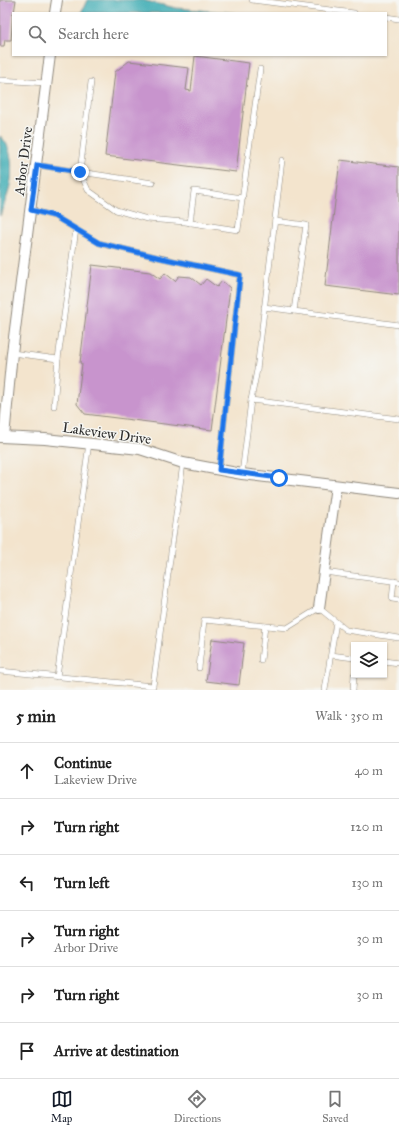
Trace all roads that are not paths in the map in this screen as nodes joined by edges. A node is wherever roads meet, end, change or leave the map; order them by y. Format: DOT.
graph roads {
  1 [pos="57,0"];
  2 [pos="252,0"];
  3 [pos="55,12"];
  4 [pos="346,12"];
  5 [pos="387,17"];
  6 [pos="399,19"];
  7 [pos="50,56"];
  8 [pos="260,69"];
  9 [pos="0,80"];
  10 [pos="91,82"];
  11 [pos="46,83"];
  12 [pos="282,160"];
  13 [pos="37,165"];
  14 [pos="80,172"];
  15 [pos="153,183"];
  16 [pos="243,198"];
  17 [pos="31,210"];
  18 [pos="275,221"];
  19 [pos="190,223"];
  20 [pos="76,229"];
  21 [pos="264,307"];
  22 [pos="294,311"];
  23 [pos="399,325"];
  24 [pos="12,353"];
  25 [pos="58,359"];
  26 [pos="251,400"];
  27 [pos="54,406"];
  28 [pos="399,419"];
  29 [pos="2,437"];
  30 [pos="89,443"];
  31 [pos="183,463"];
  32 [pos="219,470"];
  33 [pos="242,474"];
  34 [pos="336,486"];
  35 [pos="399,493"];
  36 [pos="324,572"];
  37 [pos="397,581"];
  38 [pos="399,600"];
  39 [pos="319,608"];
  40 [pos="336,622"];
  41 [pos="265,626"];
  42 [pos="399,638"];
  43 [pos="331,655"];
  44 [pos="351,658"];
  45 [pos="261,660"];
  46 [pos="387,661"];
  47 [pos="399,663"];
  48 [pos="199,668"];
  49 [pos="0,671"];
  50 [pos="58,677"];
  51 [pos="354,678"];
  52 [pos="325,690"];
  53 [pos="353,690"];
  1 -- 3 [label="street"];
  2 -- 4 [label="lane"];
  5 -- 6 [label="lane"];
  7 -- 11 [label="street, Arbor Drive"];
  8 -- 16 [label="lane"];
  9 -- 11 [label="lane"];
  10 -- 14 [label="lane"];
  11 -- 13 [label="street, Arbor Drive"];
  12 -- 18 [label="lane"];
  13 -- 14 [label="lane"];
  13 -- 17 [label="street, Arbor Drive"];
  14 -- 15 [label="lane"];
  14 -- 19 [label="lane"];
  16 -- 19 [label="lane"];
  16 -- 19 [label="lane"];
  17 -- 20 [label="lane"];
  17 -- 24 [label="street, Arbor Drive"];
  18 -- 21 [label="lane"];
  18 -- 22 [label="lane"];
  20 -- 25 [label="lane"];
  20 -- 32 [label="lane"];
  21 -- 22 [label="lane"];
  21 -- 26 [label="lane"];
  22 -- 23 [label="lane"];
  24 -- 25 [label="lane"];
  24 -- 29 [label="street, Arbor Drive"];
  25 -- 27 [label="lane"];
  26 -- 28 [label="lane"];
  26 -- 33 [label="lane"];
  29 -- 30 [label="street, Lakeview Drive"];
  30 -- 31 [label="street, Lakeview Drive"];
  30 -- 50 [label="lane"];
  31 -- 32 [label="street, Lakeview Drive"];
  31 -- 50 [label="lane"];
  32 -- 33 [label="street, Lakeview Drive"];
  33 -- 34 [label="street, Lakeview Drive"];
  34 -- 35 [label="street, Lakeview Drive"];
  34 -- 36 [label="street"];
  36 -- 37 [label="lane"];
  36 -- 39 [label="street"];
  37 -- 38 [label="lane"];
  39 -- 40 [label="lane"];
  39 -- 41 [label="lane"];
  40 -- 42 [label="lane"];
  40 -- 43 [label="lane"];
  41 -- 45 [label="lane"];
  41 -- 48 [label="lane"];
  43 -- 44 [label="lane"];
  43 -- 52 [label="lane"];
  46 -- 47 [label="lane"];
  49 -- 50 [label="lane"];
  51 -- 53 [label="lane"];
}
